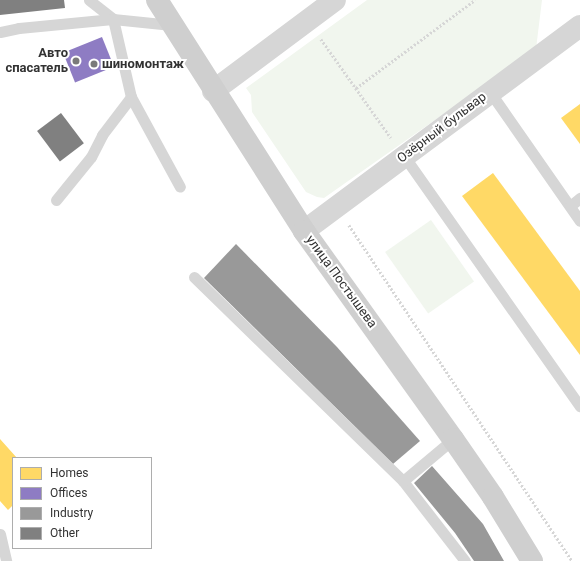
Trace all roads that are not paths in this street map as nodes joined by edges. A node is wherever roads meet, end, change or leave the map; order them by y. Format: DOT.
graph roads {
  1 [pos="89,0"];
  2 [pos="157,0"];
  3 [pos="335,0"];
  4 [pos="113,19"];
  5 [pos="172,25"];
  6 [pos="580,26"];
  7 [pos="0,32"];
  8 [pos="213,91"];
  9 [pos="490,92"];
  10 [pos="131,97"];
  11 [pos="404,156"];
  12 [pos="180,187"];
  13 [pos="580,198"];
  14 [pos="56,200"];
  15 [pos="570,206"];
  16 [pos="580,220"];
  17 [pos="304,231"];
  18 [pos="194,278"];
  19 [pos="580,406"];
  20 [pos="453,439"];
  21 [pos="403,481"];
  22 [pos="0,534"];
  23 [pos="6,561"];
  24 [pos="465,561"];
  25 [pos="532,561"];
  1 -- 4 [label="lane"];
  2 -- 5 [label="main road, улица Постышева"];
  3 -- 8 [label="street"];
  4 -- 5 [label="lane"];
  4 -- 7 [label="lane"];
  4 -- 10 [label="lane"];
  5 -- 8 [label="main road, улица Постышева"];
  6 -- 9 [label="street, Озёрный бульвар"];
  8 -- 17 [label="main road, улица Постышева"];
  9 -- 11 [label="street, Озёрный бульвар"];
  9 -- 15 [label="lane"];
  10 -- 12 [label="lane"];
  10 -- 14 [label="lane"];
  11 -- 17 [label="street, Озёрный бульвар"];
  11 -- 19 [label="lane"];
  13 -- 15 [label="lane"];
  15 -- 16 [label="lane"];
  17 -- 20 [label="main road, улица Постышева"];
  18 -- 21 [label="lane"];
  20 -- 21 [label="lane"];
  20 -- 25 [label="main road, улица Постышева"];
  21 -- 24 [label="lane"];
  22 -- 23 [label="lane"];
}
